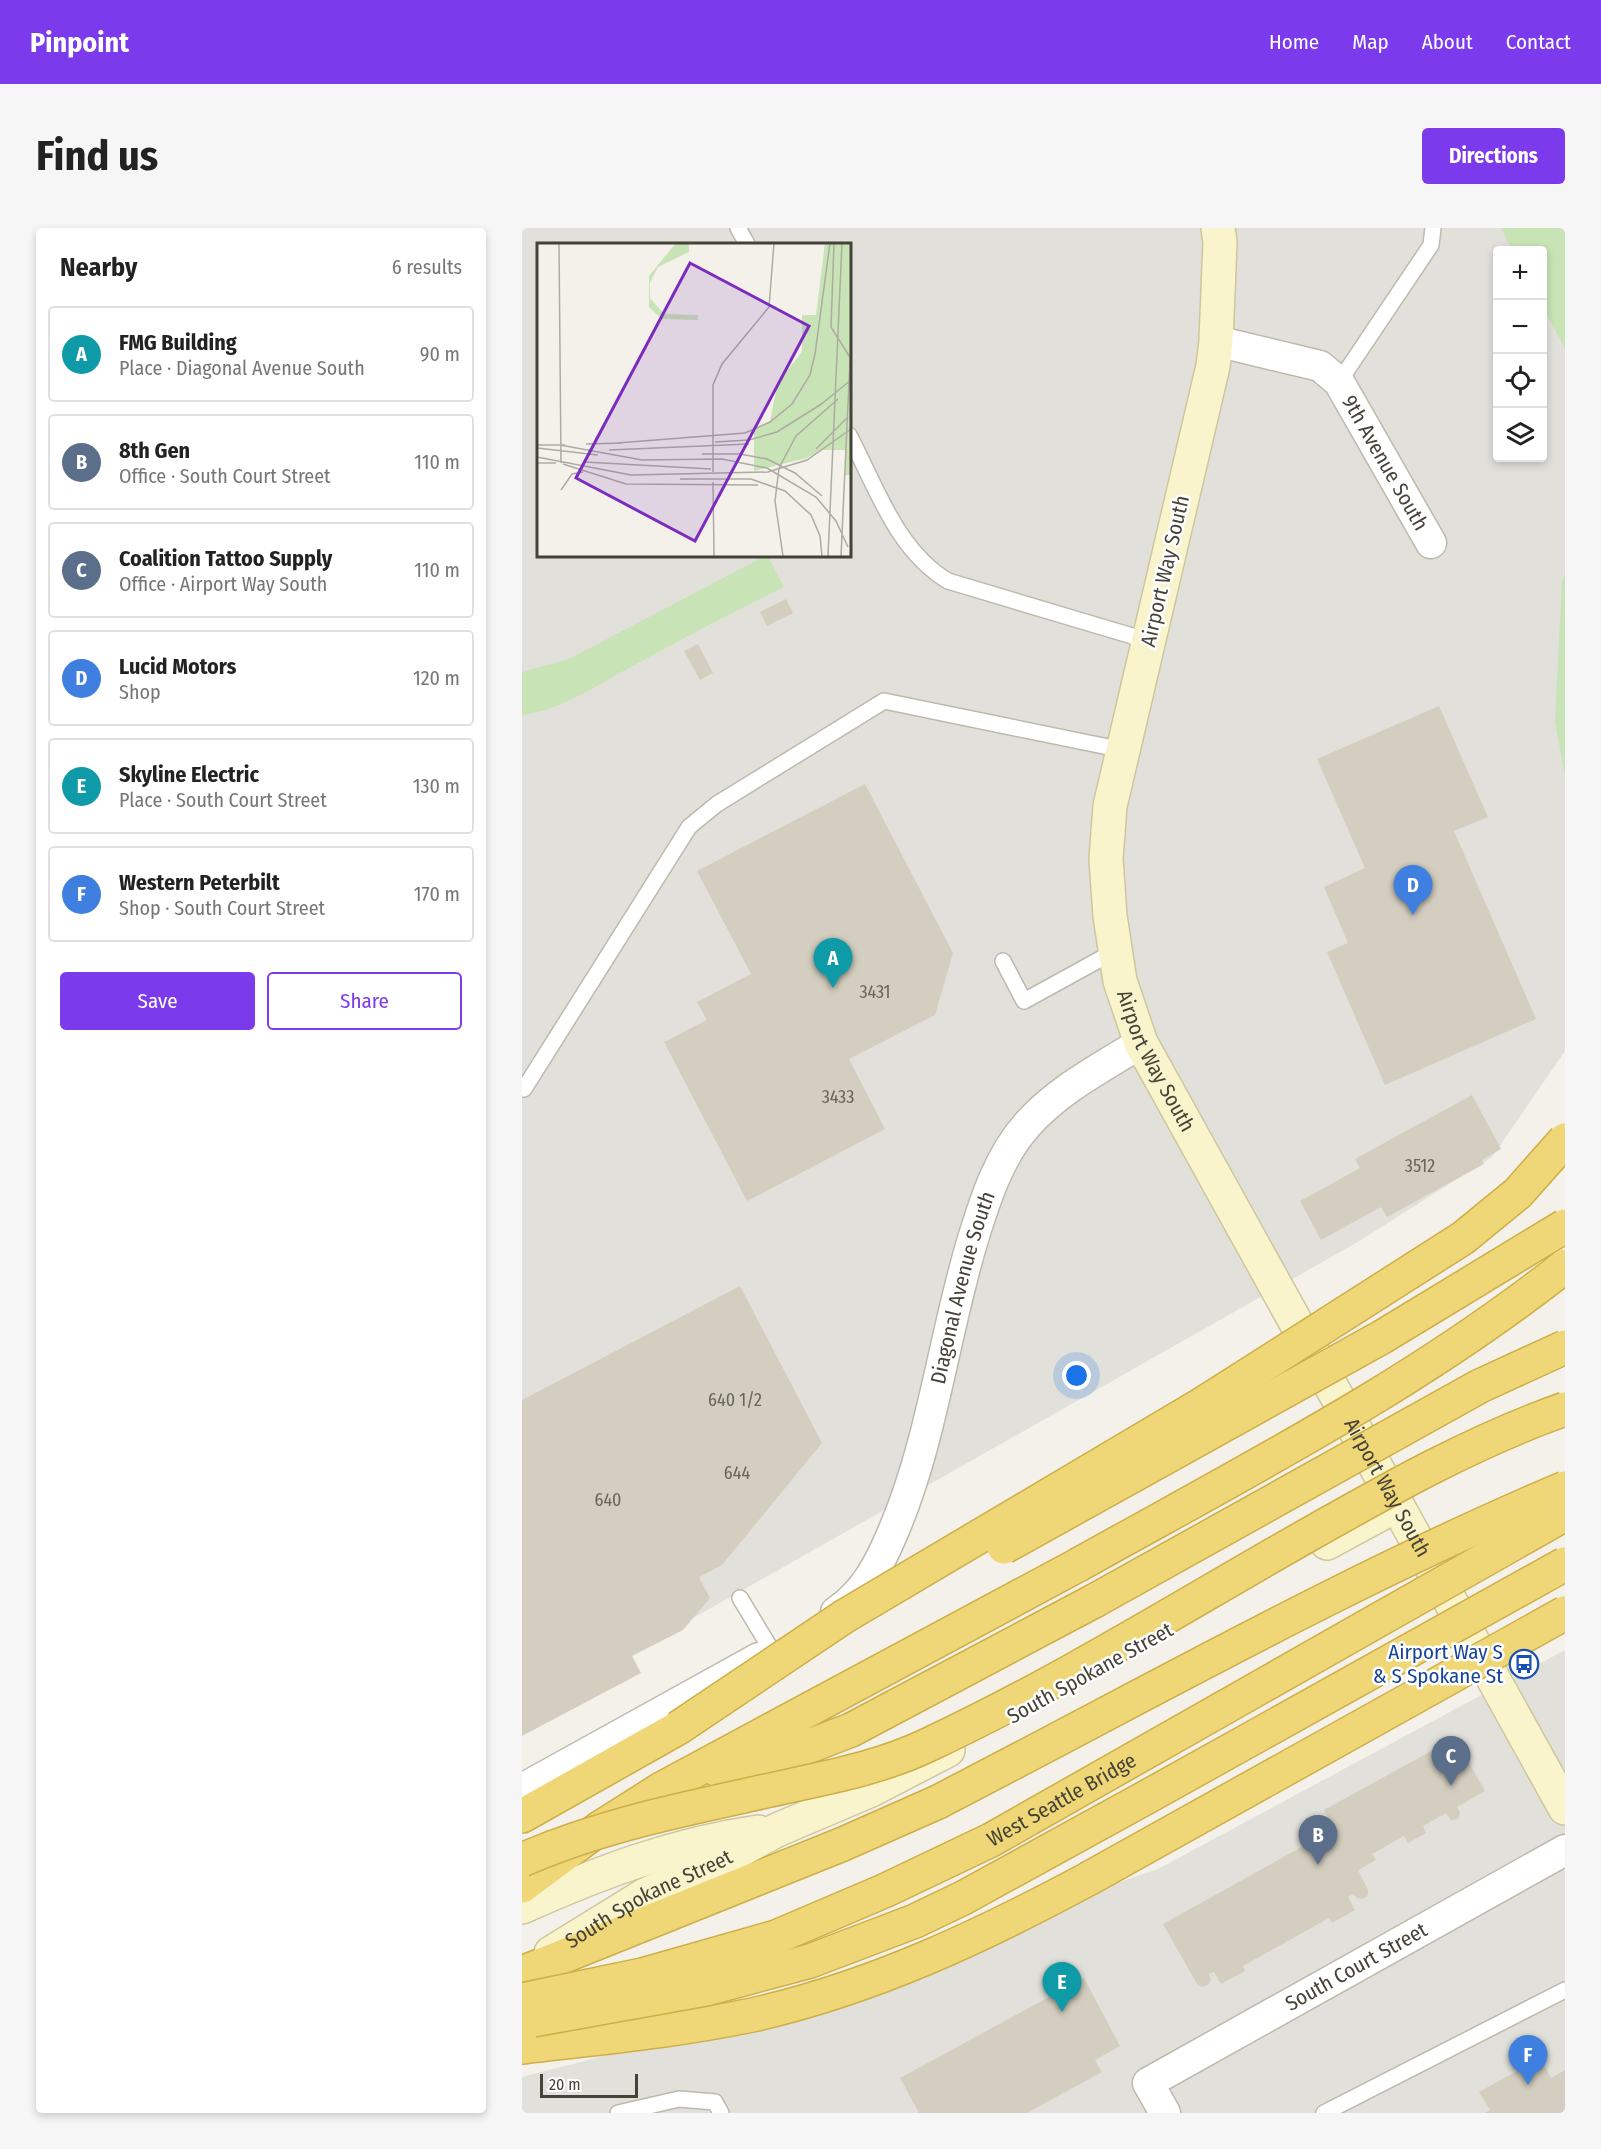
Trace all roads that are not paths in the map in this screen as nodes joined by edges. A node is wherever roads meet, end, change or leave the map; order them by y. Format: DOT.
graph roads {
  1 [pos="738,228"];
  2 [pos="1218,228"];
  3 [pos="1433,228"];
  4 [pos="746,243"];
  5 [pos="1216,341"];
  6 [pos="1339,382"];
  7 [pos="850,437"];
  8 [pos="1431,543"];
  9 [pos="1149,641"];
  10 [pos="1123,750"];
  11 [pos="1115,951"];
  12 [pos="1003,961"];
  13 [pos="1141,1043"];
  14 [pos="524,1089"];
  15 [pos="1565,1140"];
  16 [pos="1565,1226"];
  17 [pos="1565,1266"];
  18 [pos="1565,1347"];
  19 [pos="1565,1409"];
  20 [pos="1565,1488"];
  21 [pos="1397,1505"];
  22 [pos="1565,1514"];
  23 [pos="1565,1564"];
  24 [pos="740,1598"];
  25 [pos="1565,1613"];
  26 [pos="772,1651"];
  27 [pos="678,1728"];
  28 [pos="663,1788"];
  29 [pos="522,1789"];
  30 [pos="1565,1808"];
  31 [pos="522,1816"];
  32 [pos="777,1830"];
  33 [pos="1565,1850"];
  34 [pos="522,1860"];
  35 [pos="522,1886"];
  36 [pos="522,1907"];
  37 [pos="522,1972"];
  38 [pos="1565,1990"];
  39 [pos="522,2000"];
  40 [pos="522,2022"];
  41 [pos="571,2042"];
  42 [pos="522,2047"];
  43 [pos="522,2064"];
  44 [pos="618,2113"];
  45 [pos="721,2113"];
  46 [pos="1165,2113"];
  47 [pos="1324,2113"];
  1 -- 4 [label="lane"];
  2 -- 5 [label="main road, Airport Way South"];
  3 -- 6 [label="lane"];
  5 -- 6 [label="street"];
  5 -- 9 [label="main road, Airport Way South"];
  6 -- 8 [label="street, 9th Avenue South"];
  7 -- 9 [label="lane"];
  9 -- 10 [label="main road, Airport Way South"];
  10 -- 11 [label="main road, Airport Way South"];
  10 -- 14 [label="lane"];
  11 -- 12 [label="lane"];
  11 -- 13 [label="main road, Airport Way South"];
  13 -- 21 [label="main road, Airport Way South"];
  13 -- 26 [label="street, Diagonal Avenue South"];
  15 -- 27 [label="highway, bridge"];
  16 -- 27 [label="highway, bridge"];
  17 -- 28 [label="highway, bridge"];
  18 -- 28 [label="highway, bridge"];
  19 -- 34 [label="highway, bridge"];
  20 -- 37 [label="highway, bridge"];
  21 -- 30 [label="main road, Airport Way South"];
  21 -- 32 [label="main road, South Spokane Street"];
  22 -- 39 [label="highway, West Seattle Bridge, bridge"];
  23 -- 40 [label="highway, bridge"];
  24 -- 26 [label="lane"];
  25 -- 41 [label="highway, bridge"];
  26 -- 29 [label="street"];
  27 -- 31 [label="highway"];
  28 -- 35 [label="highway"];
  32 -- 36 [label="main road, South Spokane Street"];
  32 -- 37 [label="main road, South Spokane Street"];
  33 -- 46 [label="street, South Court Street"];
  38 -- 47 [label="lane"];
  41 -- 42 [label="highway"];
  41 -- 43 [label="highway"];
  44 -- 45 [label="lane"];
}
